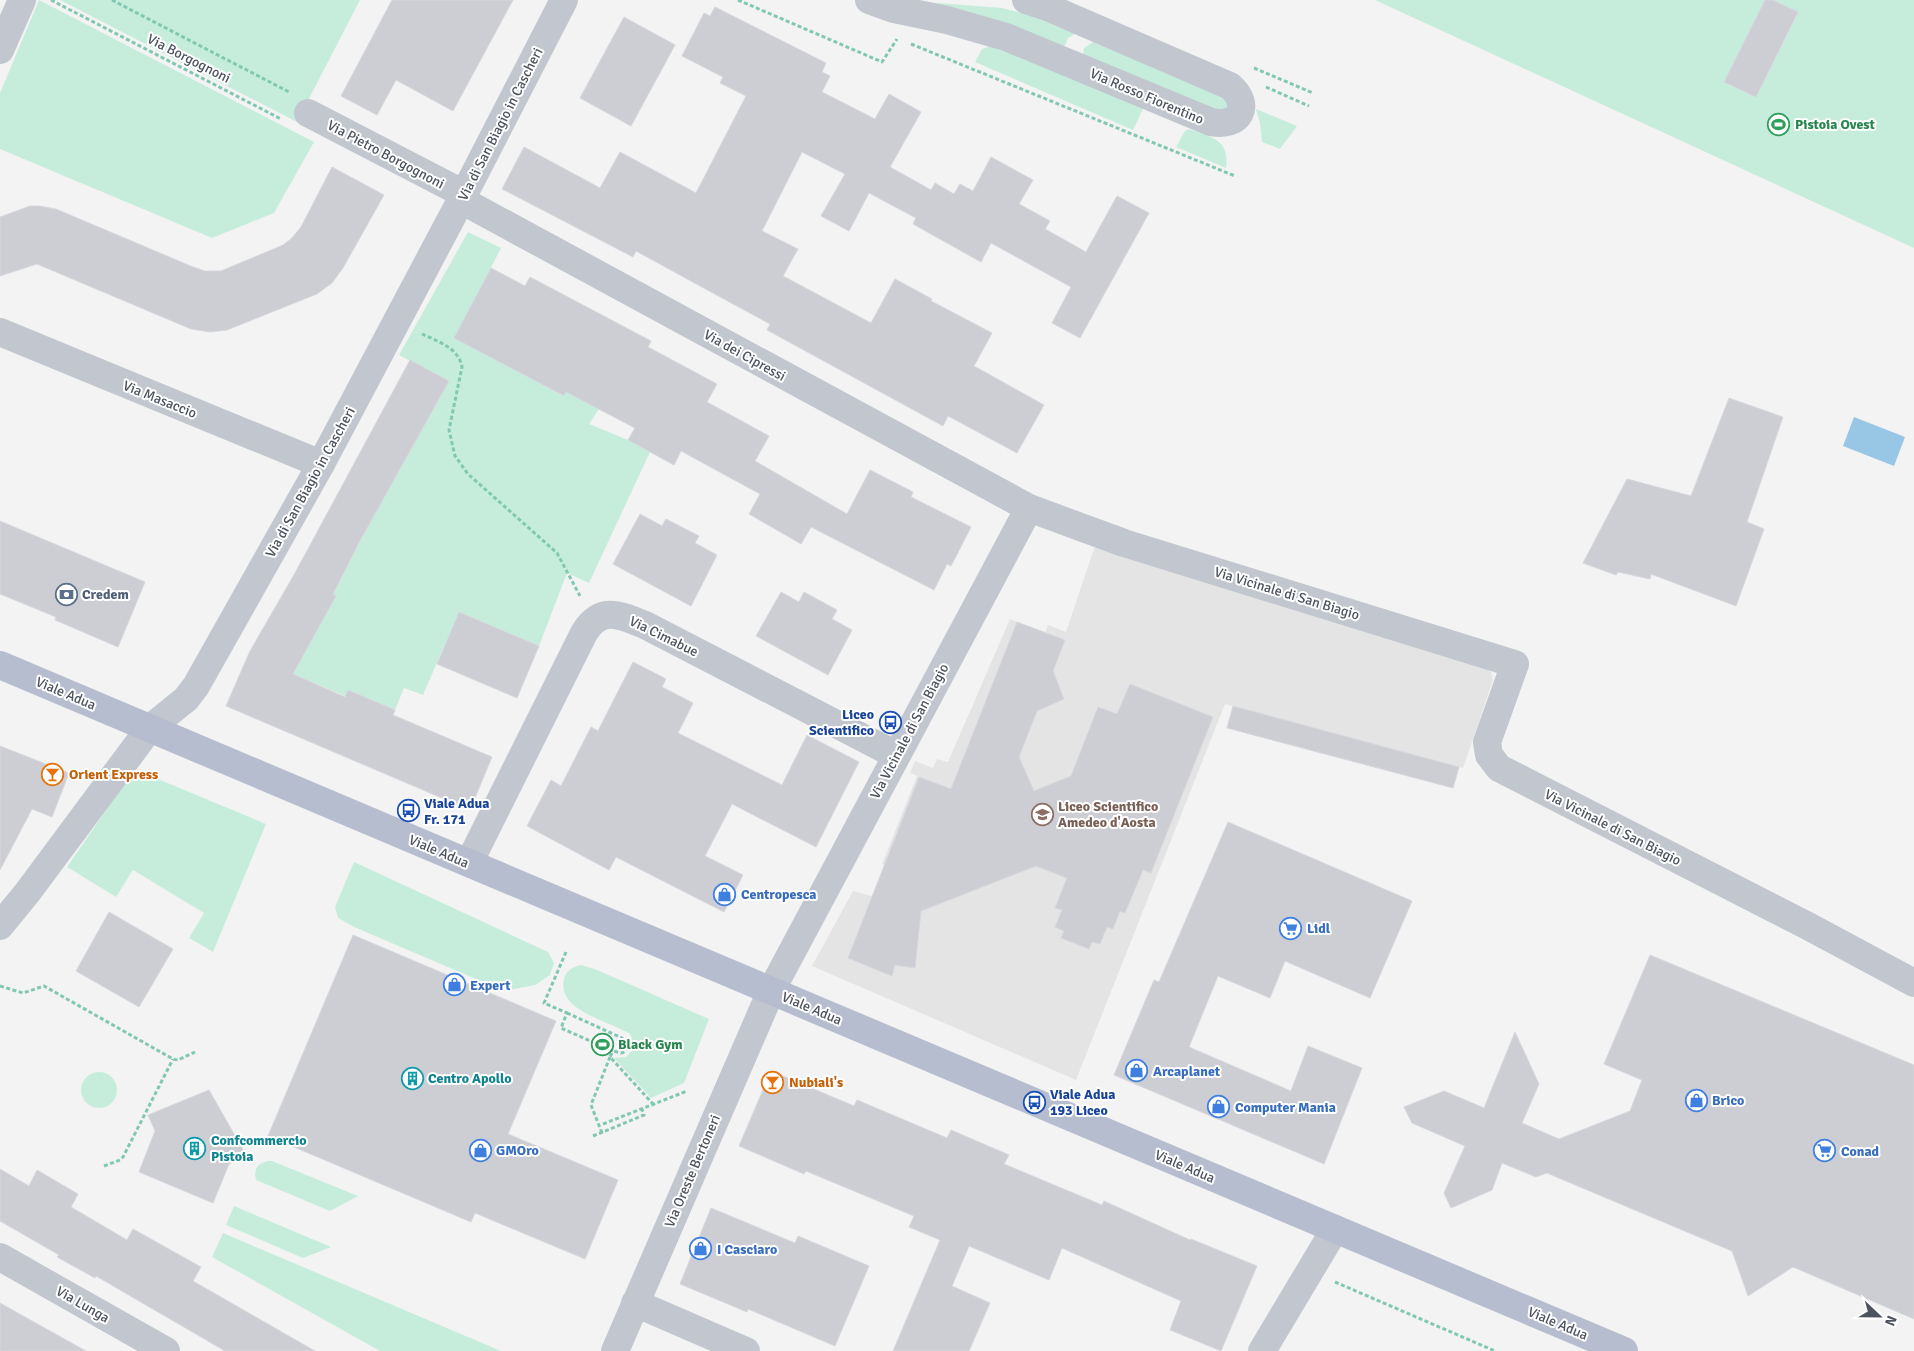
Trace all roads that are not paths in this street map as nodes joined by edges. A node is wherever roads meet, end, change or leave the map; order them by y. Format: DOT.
graph roads {
  1 [pos="22,0"];
  2 [pos="564,0"];
  3 [pos="869,0"];
  4 [pos="1026,0"];
  5 [pos="1083,22"];
  6 [pos="0,50"];
  7 [pos="1067,62"];
  8 [pos="308,113"];
  9 [pos="462,197"];
  10 [pos="0,332"];
  11 [pos="321,464"];
  12 [pos="1029,508"];
  13 [pos="0,666"];
  14 [pos="149,729"];
  15 [pos="896,755"];
  16 [pos="469,863"];
  17 [pos="0,926"];
  18 [pos="1914,983"];
  19 [pos="771,991"];
  20 [pos="1335,1229"];
  21 [pos="0,1257"];
  22 [pos="635,1303"];
  23 [pos="166,1351"];
  24 [pos="615,1351"];
  25 [pos="746,1351"];
  26 [pos="1262,1351"];
  27 [pos="1624,1351"];
  1 -- 6 [label="street"];
  2 -- 9 [label="street, Via di San Biagio in Cascheri"];
  3 -- 7 [label="street, Via Rosso Fiorentino"];
  4 -- 5 [label="street, Via Rosso Fiorentino"];
  5 -- 7 [label="street"];
  5 -- 7 [label="street, Via Rosso Fiorentino"];
  8 -- 9 [label="street, Via Pietro Borgognoni"];
  9 -- 11 [label="street, Via di San Biagio in Cascheri"];
  9 -- 12 [label="street, Via dei Cipressi"];
  10 -- 11 [label="street, Via Masaccio"];
  11 -- 14 [label="street, Via di San Biagio in Cascheri"];
  12 -- 15 [label="street, Via Vicinale di San Biagio"];
  12 -- 18 [label="street, Via Vicinale di San Biagio"];
  13 -- 14 [label="main road, Viale Adua"];
  14 -- 16 [label="main road, Viale Adua"];
  14 -- 17 [label="street, Via di San Biagio in Cascheri"];
  15 -- 16 [label="street, Via Cimabue"];
  15 -- 19 [label="street, Via Vicinale di San Biagio"];
  16 -- 19 [label="main road, Viale Adua"];
  19 -- 20 [label="main road, Viale Adua"];
  19 -- 22 [label="street, Via Oreste Bertoneri"];
  20 -- 26 [label="street"];
  20 -- 27 [label="main road, Viale Adua"];
  21 -- 23 [label="street, Via Lunga"];
  22 -- 24 [label="street, Via Oreste Bertoneri"];
  22 -- 25 [label="street"];
}
